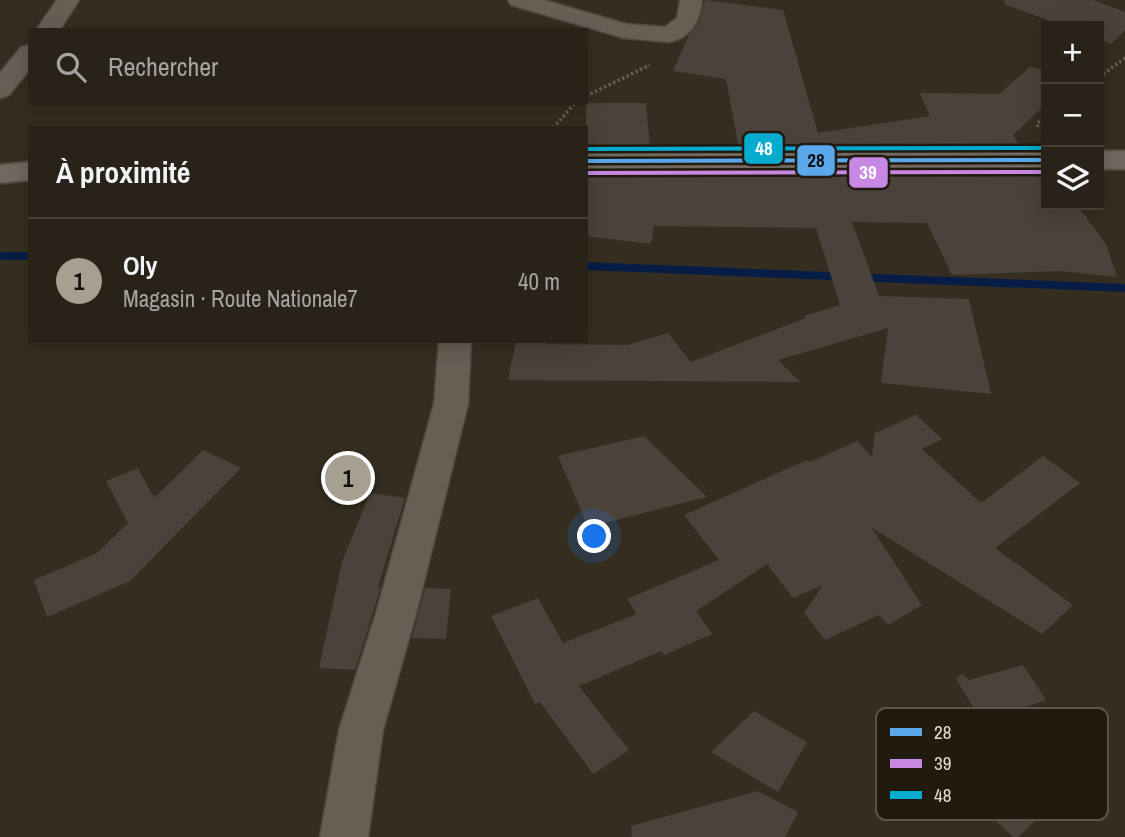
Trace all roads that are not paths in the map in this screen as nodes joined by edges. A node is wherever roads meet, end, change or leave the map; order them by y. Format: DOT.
graph roads {
  1 [pos="68,0"];
  2 [pos="519,0"];
  3 [pos="691,0"];
  4 [pos="49,28"];
  5 [pos="28,55"];
  6 [pos="0,90"];
  7 [pos="1041,160"];
  8 [pos="1104,160"];
  9 [pos="1125,160"];
  10 [pos="588,161"];
  11 [pos="28,171"];
  12 [pos="0,174"];
  13 [pos="455,343"];
  14 [pos="344,837"];
  1 -- 4 [label="street"];
  2 -- 3 [label="street"];
  5 -- 6 [label="street"];
  7 -- 10 [label="main road"];
  8 -- 9 [label="main road"];
  11 -- 12 [label="main road"];
  13 -- 14 [label="street"];
}
